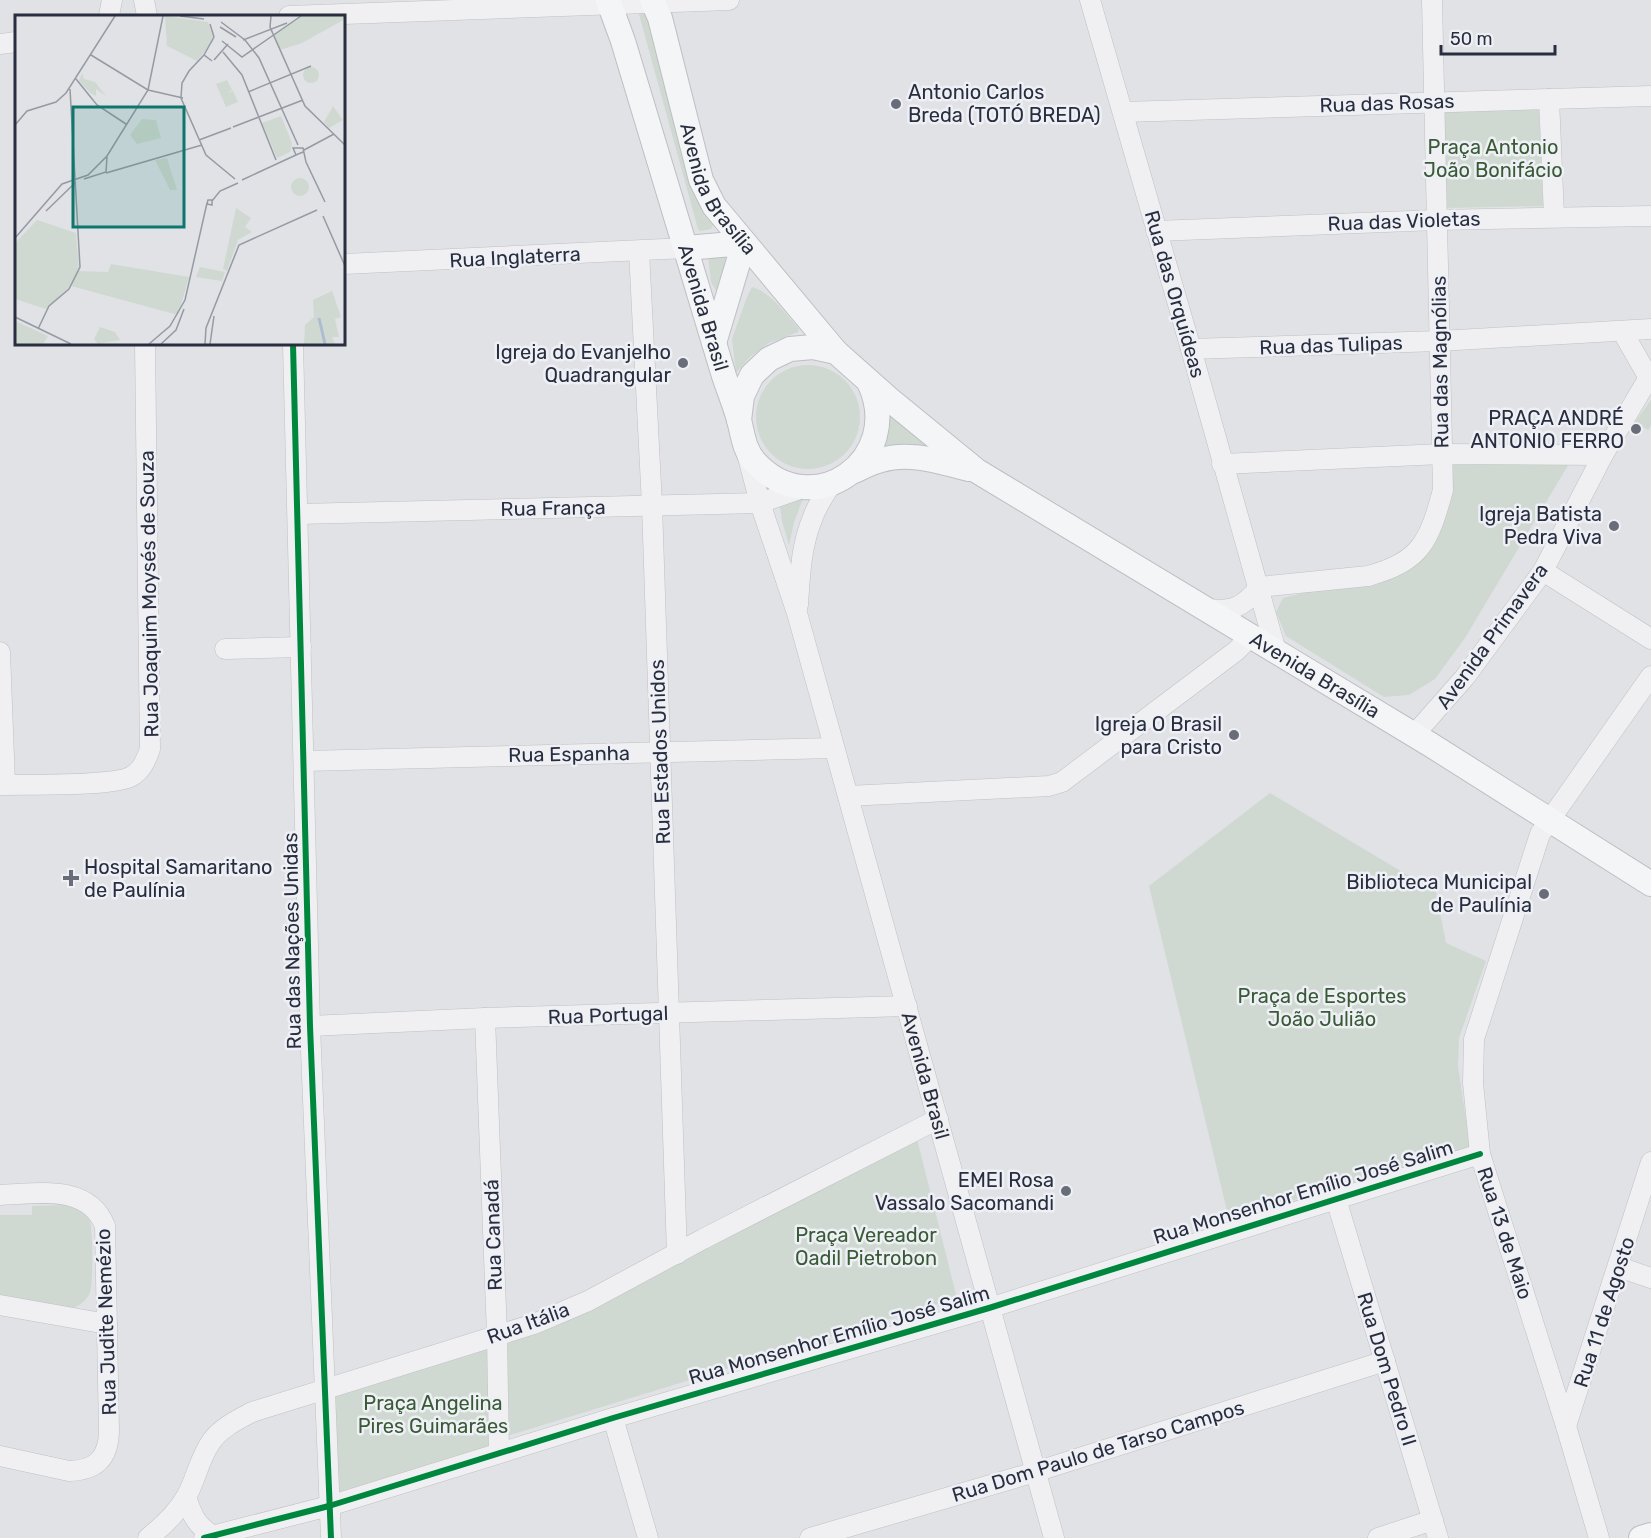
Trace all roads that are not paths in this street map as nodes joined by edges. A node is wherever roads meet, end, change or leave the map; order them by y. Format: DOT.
graph roads {
  1 [pos="112,0"];
  2 [pos="144,0"];
  3 [pos="288,0"];
  4 [pos="729,0"];
  5 [pos="1090,0"];
  6 [pos="1432,0"];
  7 [pos="652,1"];
  8 [pos="610,2"];
  9 [pos="441,5"];
  10 [pos="109,15"];
  11 [pos="147,15"];
  12 [pos="289,15"];
  13 [pos="303,15"];
  14 [pos="15,42"];
  15 [pos="0,44"];
  16 [pos="1651,96"];
  17 [pos="1549,99"];
  18 [pos="1434,102"];
  19 [pos="1123,112"];
  20 [pos="1554,216"];
  21 [pos="1651,216"];
  22 [pos="1436,220"];
  23 [pos="1156,231"];
  24 [pos="744,243"];
  25 [pos="686,248"];
  26 [pos="639,251"];
  27 [pos="345,264"];
  28 [pos="1651,329"];
  29 [pos="1622,331"];
  30 [pos="1439,341"];
  31 [pos="714,343"];
  32 [pos="145,345"];
  33 [pos="293,345"];
  34 [pos="1191,349"];
  35 [pos="836,352"];
  36 [pos="1650,376"];
  37 [pos="868,380"];
  38 [pos="739,420"];
  39 [pos="744,444"];
  40 [pos="1442,454"];
  41 [pos="1603,455"];
  42 [pos="1222,464"];
  43 [pos="853,471"];
  44 [pos="977,471"];
  45 [pos="831,484"];
  46 [pos="805,487"];
  47 [pos="760,502"];
  48 [pos="651,505"];
  49 [pos="298,514"];
  50 [pos="1543,571"];
  51 [pos="1258,587"];
  52 [pos="1206,609"];
  53 [pos="797,614"];
  54 [pos="1251,636"];
  55 [pos="1651,639"];
  56 [pos="301,647"];
  57 [pos="225,649"];
  58 [pos="1276,651"];
  59 [pos="0,652"];
  60 [pos="1651,676"];
  61 [pos="1414,735"];
  62 [pos="834,748"];
  63 [pos="660,752"];
  64 [pos="304,761"];
  65 [pos="2,784"];
  66 [pos="848,796"];
  67 [pos="1550,819"];
  68 [pos="1651,884"];
  69 [pos="907,1006"];
  70 [pos="668,1013"];
  71 [pos="485,1018"];
  72 [pos="310,1026"];
  73 [pos="938,1119"];
  74 [pos="1480,1154"];
  75 [pos="1651,1162"];
  76 [pos="0,1195"];
  77 [pos="1336,1199"];
  78 [pos="677,1254"];
  79 [pos="1619,1267"];
  80 [pos="1651,1278"];
  81 [pos="0,1305"];
  82 [pos="989,1308"];
  83 [pos="107,1324"];
  84 [pos="497,1335"];
  85 [pos="1385,1361"];
  86 [pos="324,1390"];
  87 [pos="613,1418"];
  88 [pos="1566,1426"];
  89 [pos="499,1453"];
  90 [pos="0,1456"];
  91 [pos="1035,1472"];
  92 [pos="186,1497"];
  93 [pos="329,1506"];
  94 [pos="1435,1529"];
  95 [pos="1651,1535"];
  96 [pos="208,1537"];
  97 [pos="148,1538"];
  98 [pos="331,1538"];
  99 [pos="648,1538"];
  100 [pos="810,1538"];
  101 [pos="1054,1538"];
  102 [pos="1377,1538"];
  103 [pos="1599,1538"];
  104 [pos="1641,1538"];
  1 -- 10 [label="street"];
  2 -- 11 [label="street"];
  3 -- 12 [label="street"];
  4 -- 7 [label="street"];
  5 -- 19 [label="street, Rua das Orquídeas"];
  6 -- 18 [label="street, Rua das Magnólias"];
  7 -- 8 [label="street"];
  7 -- 24 [label="main road, Avenida Brasília"];
  8 -- 9 [label="street"];
  8 -- 25 [label="main road, Avenida Brasil"];
  9 -- 13 [label="street"];
  14 -- 15 [label="street"];
  16 -- 17 [label="street, Rua das Rosas"];
  17 -- 18 [label="street, Rua das Rosas"];
  17 -- 20 [label="street"];
  18 -- 19 [label="street, Rua das Rosas"];
  18 -- 22 [label="street, Rua das Magnólias"];
  19 -- 23 [label="street, Rua das Orquídeas"];
  20 -- 21 [label="street, Rua das Violetas"];
  20 -- 22 [label="street, Rua das Violetas"];
  22 -- 23 [label="street, Rua das Violetas"];
  22 -- 30 [label="street, Rua das Magnólias"];
  23 -- 34 [label="street, Rua das Orquídeas"];
  24 -- 25 [label="main road"];
  24 -- 31 [label="main road"];
  24 -- 35 [label="main road, Avenida Brasília"];
  25 -- 26 [label="street, Rua Inglaterra"];
  25 -- 31 [label="main road, Avenida Brasil"];
  26 -- 27 [label="street, Rua Inglaterra"];
  26 -- 48 [label="street, Rua Estados Unidos"];
  28 -- 29 [label="street, Rua das Tulipas"];
  29 -- 30 [label="street, Rua das Tulipas"];
  29 -- 36 [label="street"];
  30 -- 34 [label="street, Rua das Tulipas"];
  30 -- 40 [label="street, Rua das Magnólias"];
  31 -- 38 [label="main road, Avenida Brasil"];
  32 -- 65 [label="street, Rua Joaquim Moysés de Souza"];
  33 -- 49 [label="street, Rua das Nações Unidas"];
  34 -- 42 [label="street, Rua das Orquídeas"];
  35 -- 37 [label="main road"];
  35 -- 38 [label="main road"];
  36 -- 41 [label="street, Avenida Primavera"];
  37 -- 43 [label="main road"];
  37 -- 44 [label="main road, Avenida Brasília"];
  38 -- 39 [label="main road, Avenida Brasil"];
  39 -- 46 [label="main road"];
  39 -- 47 [label="street, Avenida Brasil"];
  40 -- 41 [label="street"];
  40 -- 42 [label="street"];
  40 -- 51 [label="street, Rua das Magnólias"];
  41 -- 50 [label="street, Avenida Primavera"];
  42 -- 51 [label="street, Rua das Orquídeas"];
  43 -- 44 [label="main road, Avenida Brasília"];
  43 -- 45 [label="main road"];
  44 -- 52 [label="main road, Avenida Brasília"];
  45 -- 46 [label="main road"];
  45 -- 53 [label="street, Avenida Brasil"];
  46 -- 47 [label="street, Rua França"];
  47 -- 48 [label="street, Rua França"];
  47 -- 53 [label="street, Avenida Brasil"];
  48 -- 49 [label="street, Rua França"];
  48 -- 63 [label="street, Rua Estados Unidos"];
  49 -- 56 [label="street, Rua das Nações Unidas"];
  50 -- 55 [label="street"];
  50 -- 61 [label="street, Avenida Primavera"];
  51 -- 52 [label="street"];
  51 -- 58 [label="street, Rua das Orquídeas"];
  52 -- 54 [label="main road, Avenida Brasília"];
  53 -- 62 [label="street, Avenida Brasil"];
  54 -- 58 [label="main road, Avenida Brasília"];
  54 -- 66 [label="street"];
  56 -- 57 [label="street"];
  56 -- 64 [label="street, Rua das Nações Unidas"];
  58 -- 61 [label="main road, Avenida Brasília"];
  59 -- 65 [label="street"];
  60 -- 67 [label="street, Rua 13 de Maio"];
  61 -- 67 [label="main road, Avenida Brasília"];
  62 -- 63 [label="street, Rua Espanha"];
  62 -- 66 [label="street, Avenida Brasil"];
  63 -- 64 [label="street, Rua Espanha"];
  63 -- 70 [label="street, Rua Estados Unidos"];
  64 -- 72 [label="street, Rua das Nações Unidas"];
  66 -- 69 [label="street, Avenida Brasil"];
  67 -- 68 [label="main road, Avenida Brasília"];
  67 -- 74 [label="street, Rua 13 de Maio"];
  69 -- 70 [label="street, Rua Portugal"];
  69 -- 73 [label="street, Avenida Brasil"];
  70 -- 71 [label="street, Rua Portugal"];
  70 -- 78 [label="street, Rua Estados Unidos"];
  71 -- 72 [label="street, Rua Portugal"];
  71 -- 84 [label="street, Rua Canadá"];
  72 -- 86 [label="street, Rua das Nações Unidas"];
  73 -- 78 [label="street, Rua Itália"];
  73 -- 82 [label="street, Avenida Brasil"];
  74 -- 77 [label="street, Rua Monsenhor Emílio José Salim"];
  74 -- 88 [label="street, Rua 13 de Maio"];
  75 -- 79 [label="street, Rua 11 de Agosto"];
  76 -- 83 [label="street, Rua Judite Nemézio"];
  77 -- 82 [label="street, Rua Monsenhor Emílio José Salim"];
  77 -- 85 [label="street, Rua Dom Pedro II"];
  78 -- 84 [label="street, Rua Itália"];
  79 -- 80 [label="street"];
  79 -- 88 [label="street, Rua 11 de Agosto"];
  81 -- 83 [label="street"];
  82 -- 87 [label="street, Rua Monsenhor Emílio José Salim"];
  82 -- 91 [label="street, Avenida Brasil"];
  83 -- 90 [label="street, Rua Judite Nemézio"];
  84 -- 86 [label="street, Rua Itália"];
  84 -- 89 [label="street, Rua Canadá"];
  85 -- 91 [label="street, Rua Dom Paulo de Tarso Campos"];
  85 -- 94 [label="street, Rua Dom Pedro II"];
  86 -- 92 [label="street, Rua Itália"];
  86 -- 93 [label="street, Rua das Nações Unidas"];
  87 -- 89 [label="street, Rua Monsenhor Emílio José Salim"];
  87 -- 99 [label="street"];
  88 -- 103 [label="street, Rua 13 de Maio"];
  89 -- 93 [label="street, Rua Monsenhor Emílio José Salim"];
  91 -- 100 [label="street, Rua Dom Paulo de Tarso Campos"];
  91 -- 101 [label="street, Avenida Brasil"];
  92 -- 96 [label="street"];
  92 -- 97 [label="street, Rua Itália"];
  93 -- 96 [label="street, Rua Monsenhor Emílio José Salim"];
  93 -- 98 [label="street, Rua das Nações Unidas"];
  94 -- 102 [label="street"];
  95 -- 104 [label="main road"];
}
